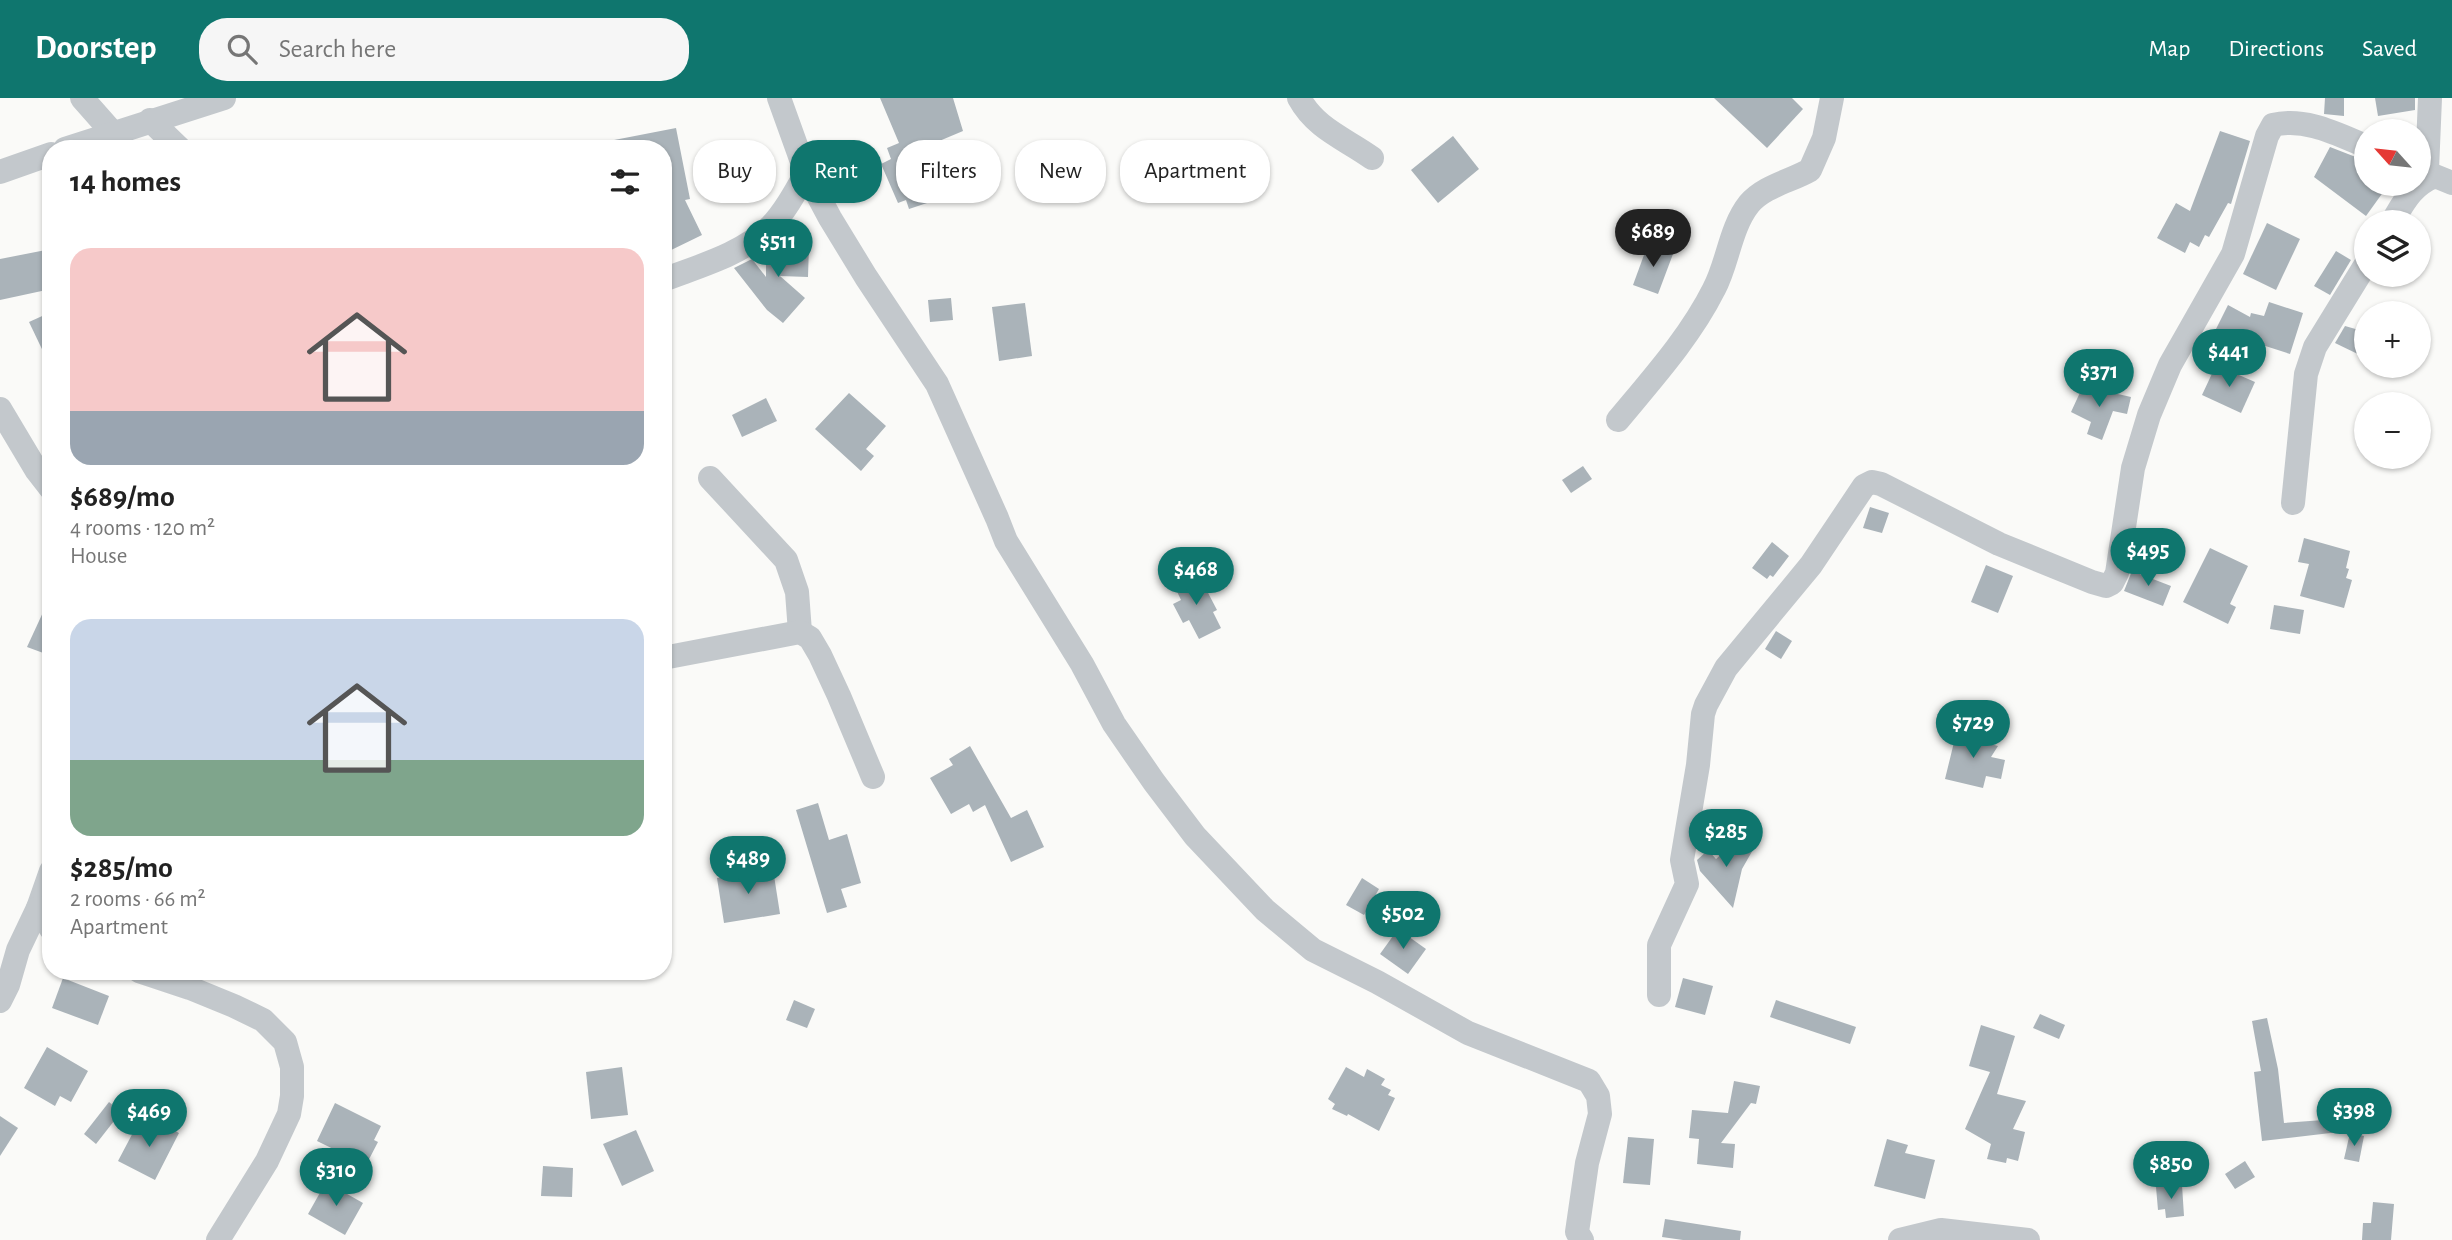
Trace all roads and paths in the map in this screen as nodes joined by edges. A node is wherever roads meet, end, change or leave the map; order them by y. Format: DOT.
graph roads {
  1 [pos="82,98"];
  2 [pos="224,98"];
  3 [pos="779,98"];
  4 [pos="1299,98"];
  5 [pos="1832,98"];
  6 [pos="2430,98"];
  7 [pos="150,120"];
  8 [pos="112,132"];
  9 [pos="90,140"];
  10 [pos="171,140"];
  11 [pos="794,140"];
  12 [pos="2354,141"];
  13 [pos="42,157"];
  14 [pos="1372,158"];
  15 [pos="0,172"];
  16 [pos="2433,174"];
  17 [pos="790,197"];
  18 [pos="822,203"];
  19 [pos="2399,210"];
  20 [pos="672,276"];
  21 [pos="2354,284"];
  22 [pos="0,409"];
  23 [pos="1618,420"];
  24 [pos="42,477"];
  25 [pos="710,478"];
  26 [pos="2293,503"];
  27 [pos="800,632"];
  28 [pos="672,656"];
  29 [pos="873,777"];
  30 [pos="42,920"];
  31 [pos="166,980"];
  32 [pos="1659,995"];
  33 [pos="0,1001"];
  34 [pos="218,1240"];
  35 [pos="1581,1240"];
  36 [pos="1900,1240"];
  37 [pos="2028,1240"];
  1 -- 8 [label="street"];
  2 -- 7 [label="street"];
  3 -- 11 [label="street"];
  4 -- 14 [label="street"];
  5 -- 23 [label="street"];
  6 -- 16 [label="street"];
  7 -- 8 [label="street"];
  7 -- 10 [label="street"];
  8 -- 9 [label="street"];
  12 -- 32 [label="street"];
  13 -- 15 [label="street"];
  16 -- 19 [label="street"];
  17 -- 20 [label="street"];
  18 -- 35 [label="street"];
  21 -- 26 [label="street"];
  22 -- 24 [label="street"];
  25 -- 27 [label="street"];
  27 -- 28 [label="street"];
  27 -- 29 [label="street"];
  30 -- 33 [label="street"];
  31 -- 34 [label="street"];
  36 -- 37 [label="street"];
}
